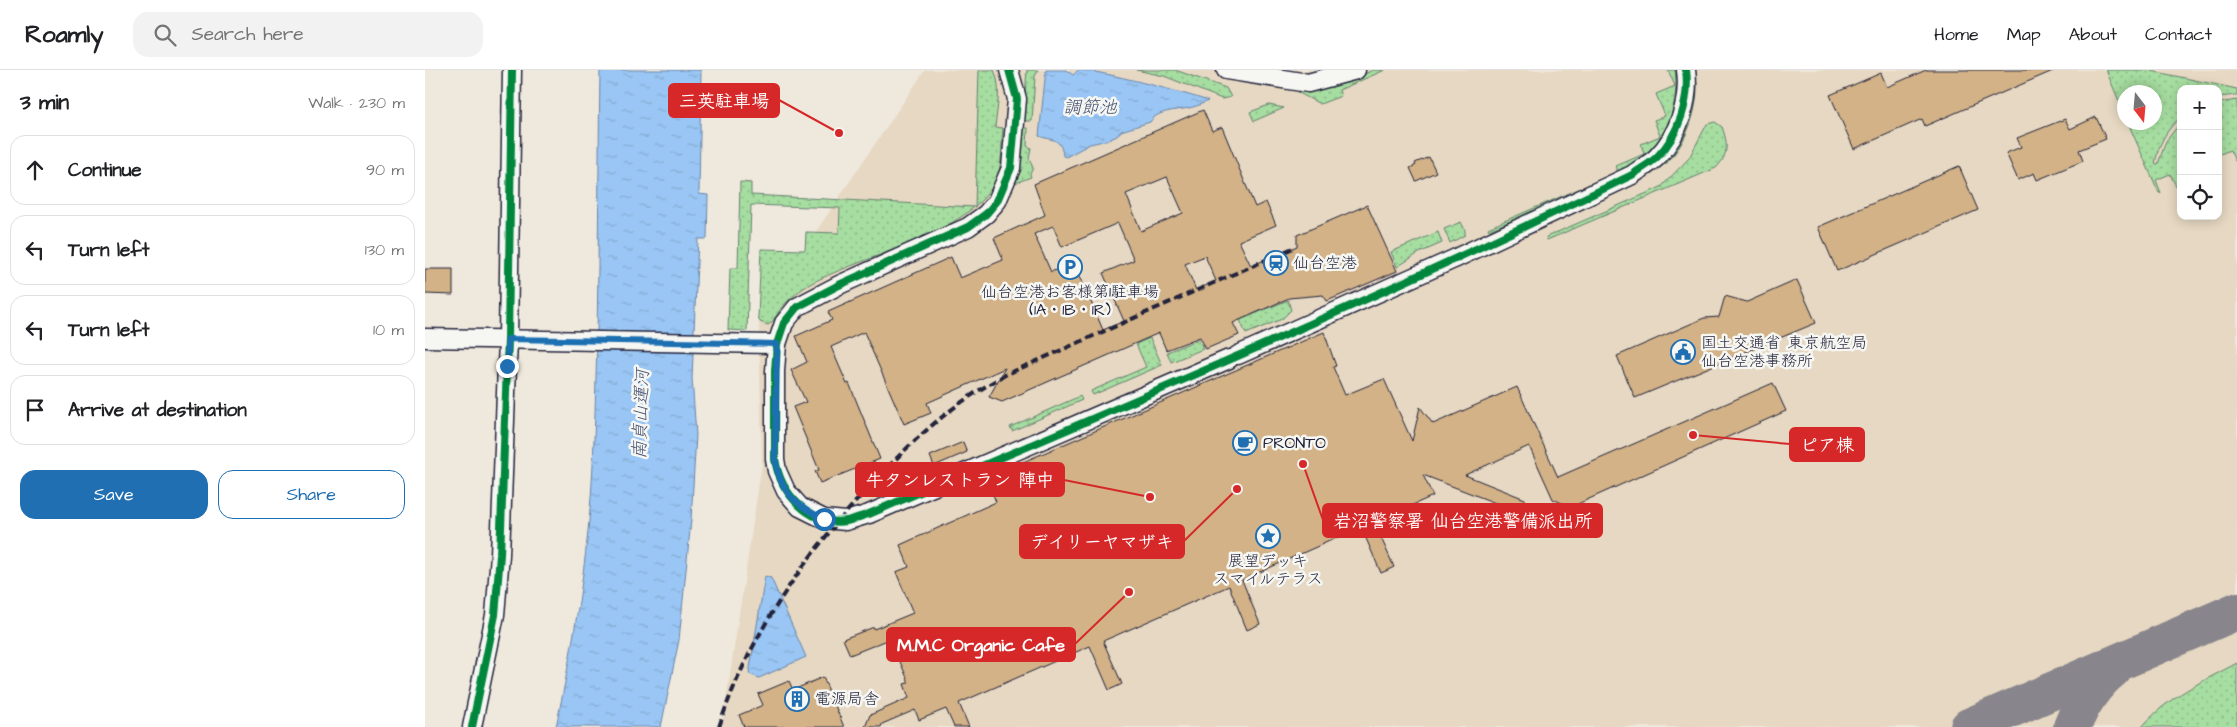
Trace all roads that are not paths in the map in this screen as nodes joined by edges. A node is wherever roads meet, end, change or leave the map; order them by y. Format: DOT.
graph roads {
  1 [pos="512,70"];
  2 [pos="1009,70"];
  3 [pos="1021,70"];
  4 [pos="1226,70"];
  5 [pos="1356,70"];
  6 [pos="1685,70"];
  7 [pos="1017,99"];
  8 [pos="425,338"];
  9 [pos="508,339"];
  10 [pos="777,344"];
  11 [pos="472,727"];
  1 -- 9 [label="street"];
  2 -- 7 [label="street"];
  3 -- 7 [label="street"];
  4 -- 5 [label="street"];
  6 -- 10 [label="street"];
  7 -- 10 [label="street"];
  8 -- 9 [label="street"];
  9 -- 10 [label="street"];
  9 -- 11 [label="street"];
}
